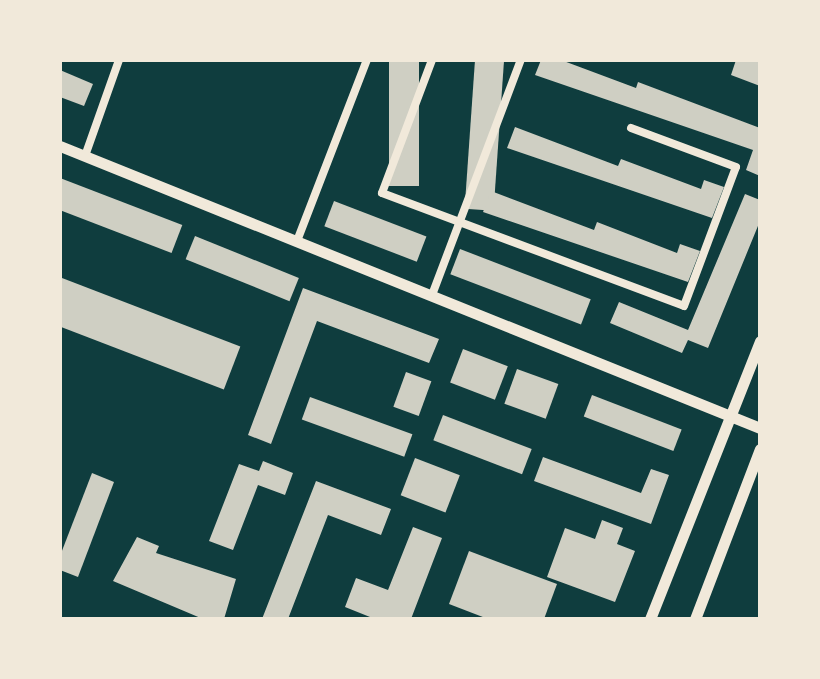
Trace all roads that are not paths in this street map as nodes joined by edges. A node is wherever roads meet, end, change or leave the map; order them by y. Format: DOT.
graph roads {
  1 [pos="119,60"];
  2 [pos="367,60"];
  3 [pos="432,60"];
  4 [pos="521,60"];
  5 [pos="631,128"];
  6 [pos="60,146"];
  7 [pos="85,156"];
  8 [pos="460,222"];
  9 [pos="297,241"];
  10 [pos="432,295"];
  11 [pos="760,341"];
  12 [pos="731,415"];
  13 [pos="760,428"];
  14 [pos="760,449"];
  15 [pos="650,619"];
  16 [pos="695,619"];
  1 -- 7 [label="street"];
  2 -- 9 [label="street"];
  3 -- 8 [label="street"];
  4 -- 8 [label="street"];
  5 -- 8 [label="street"];
  6 -- 7 [label="street"];
  7 -- 9 [label="street"];
  8 -- 10 [label="street"];
  9 -- 10 [label="street"];
  10 -- 12 [label="street"];
  11 -- 12 [label="street"];
  12 -- 13 [label="street"];
  12 -- 15 [label="street"];
  14 -- 16 [label="street"];
}
